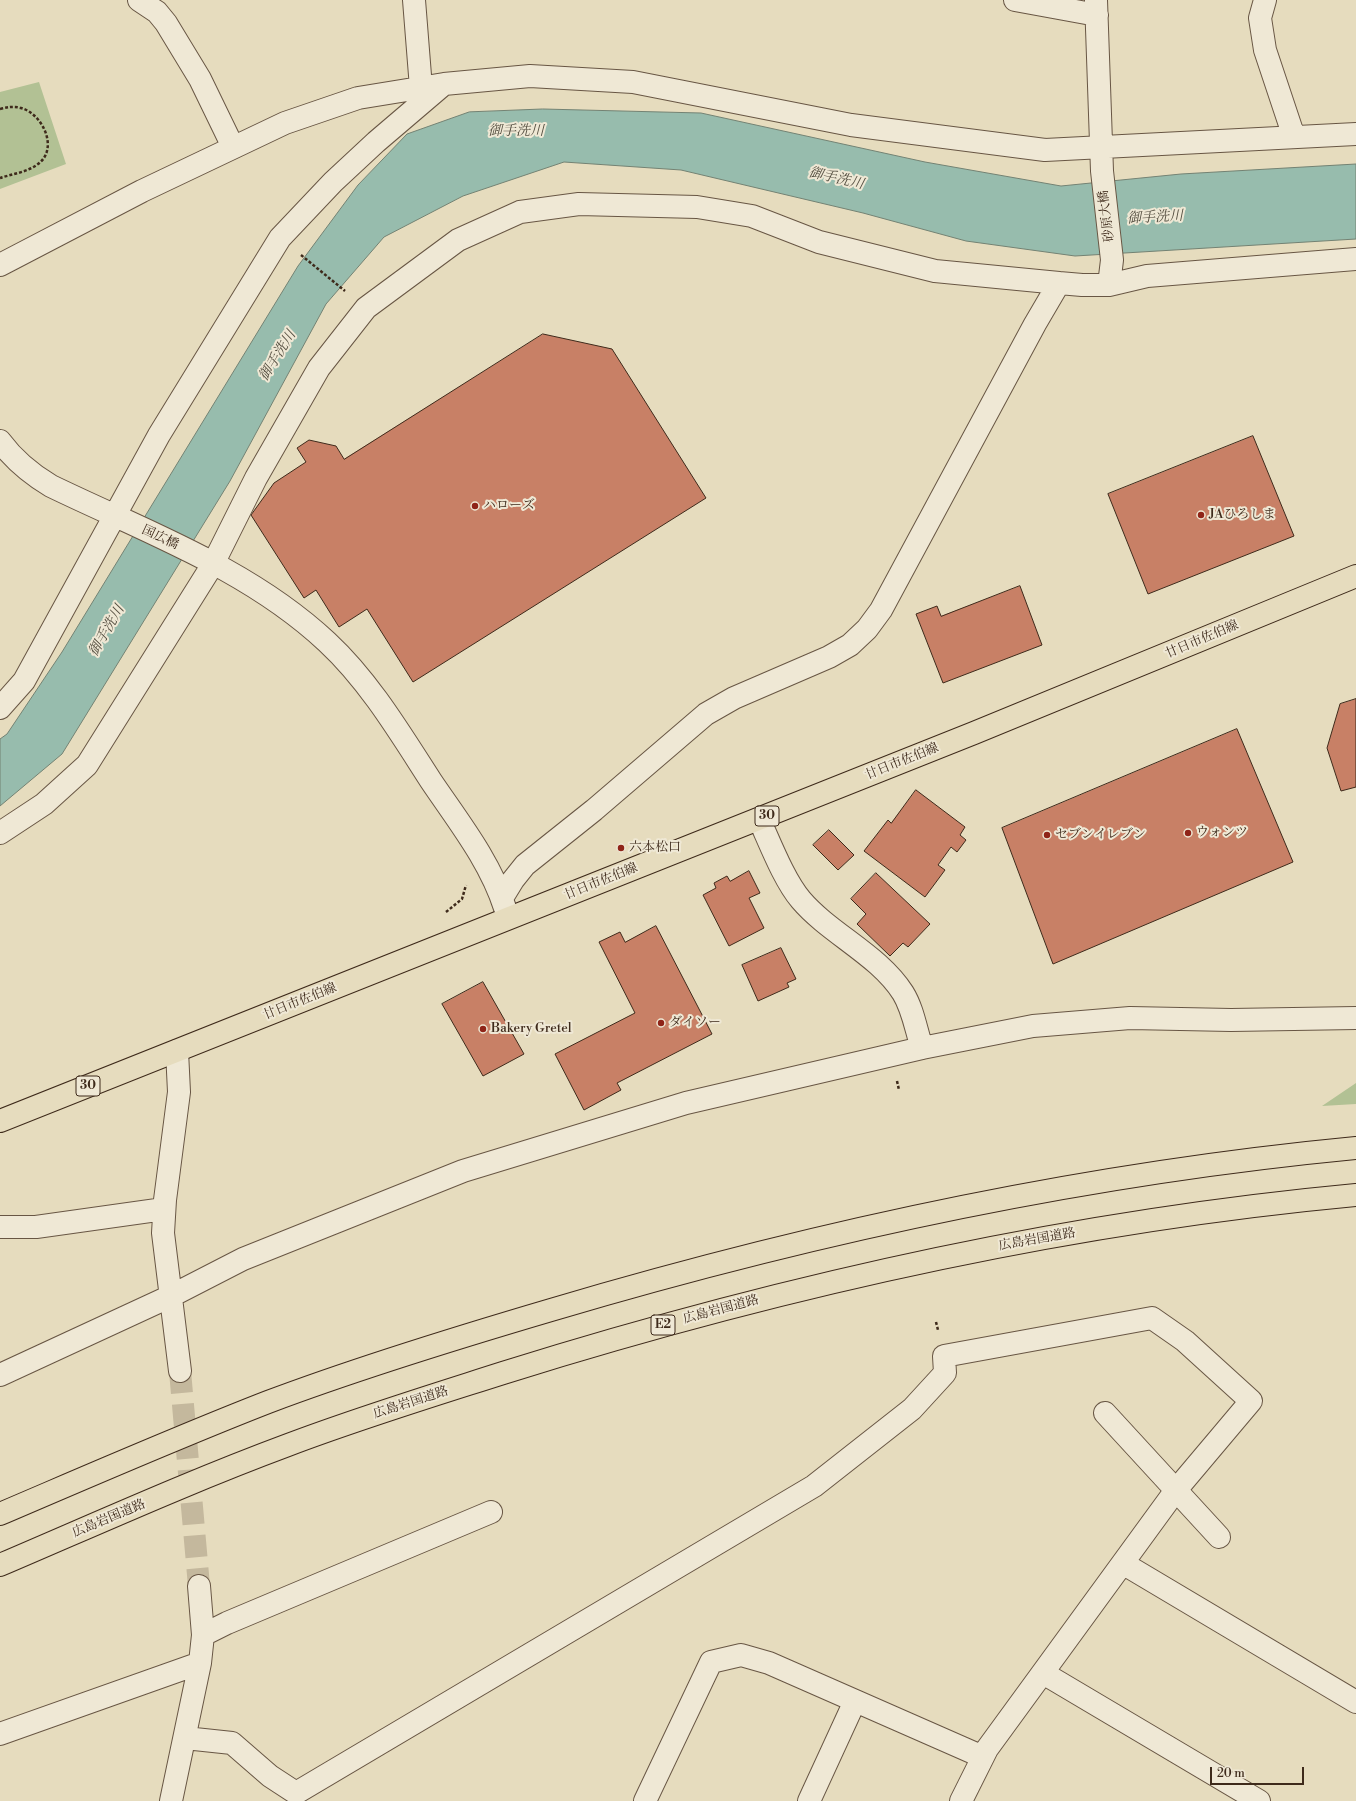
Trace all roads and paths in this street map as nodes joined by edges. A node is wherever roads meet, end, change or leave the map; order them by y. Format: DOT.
graph roads {
  1 [pos="139,0"];
  2 [pos="414,0"];
  3 [pos="1015,0"];
  4 [pos="1265,0"];
  5 [pos="1096,7"];
  6 [pos="444,84"];
  7 [pos="420,88"];
  8 [pos="0,109"];
  9 [pos="1356,134"];
  10 [pos="1294,136"];
  11 [pos="233,147"];
  12 [pos="1101,148"];
  13 [pos="0,178"];
  14 [pos="280,238"];
  15 [pos="1356,260"];
  16 [pos="0,264"];
  17 [pos="1059,283"];
  18 [pos="1109,285"];
  19 [pos="366,308"];
  20 [pos="0,441"];
  21 [pos="117,518"];
  22 [pos="206,560"];
  23 [pos="1356,576"];
  24 [pos="0,708"];
  25 [pos="759,819"];
  26 [pos="0,833"];
  27 [pos="502,898"];
  28 [pos="508,919"];
  29 [pos="1356,1018"];
  30 [pos="922,1048"];
  31 [pos="177,1050"];
  32 [pos="0,1121"];
  33 [pos="1356,1148"];
  34 [pos="1356,1195"];
  35 [pos="164,1209"];
  36 [pos="0,1227"];
  37 [pos="171,1296"];
  38 [pos="180,1371"];
  39 [pos="0,1375"];
  40 [pos="1105,1413"];
  41 [pos="1176,1490"];
  42 [pos="491,1512"];
  43 [pos="0,1514"];
  44 [pos="1219,1537"];
  45 [pos="1124,1564"];
  46 [pos="0,1565"];
  47 [pos="199,1586"];
  48 [pos="203,1635"];
  49 [pos="200,1663"];
  50 [pos="1043,1673"];
  51 [pos="855,1700"];
  52 [pos="1356,1702"];
  53 [pos="0,1734"];
  54 [pos="185,1738"];
  55 [pos="983,1757"];
  56 [pos="171,1801"];
  57 [pos="645,1801"];
  58 [pos="808,1801"];
  59 [pos="961,1801"];
  60 [pos="1259,1801"];
  1 -- 11 [label="street"];
  2 -- 7 [label="street"];
  3 -- 5 [label="street"];
  4 -- 10 [label="street"];
  5 -- 12 [label="street, 砂原大橋"];
  6 -- 7 [label="street"];
  6 -- 12 [label="street"];
  6 -- 14 [label="street"];
  7 -- 11 [label="street"];
  8 -- 13 [label="path"];
  9 -- 10 [label="street"];
  10 -- 12 [label="street"];
  11 -- 16 [label="street"];
  12 -- 18 [label="street, 砂原大橋"];
  14 -- 19 [label="path"];
  14 -- 21 [label="street"];
  15 -- 18 [label="street"];
  17 -- 18 [label="street"];
  17 -- 19 [label="street"];
  17 -- 27 [label="street"];
  19 -- 22 [label="street"];
  20 -- 21 [label="street, 国広橋"];
  21 -- 22 [label="street, 国広橋"];
  21 -- 24 [label="street"];
  22 -- 26 [label="street"];
  22 -- 27 [label="street, 国広橋"];
  23 -- 25 [label="main road, 廿日市佐伯線 / 30"];
  25 -- 28 [label="main road, 廿日市佐伯線 / 30"];
  25 -- 30 [label="street"];
  27 -- 28 [label="street, 国広橋"];
  28 -- 31 [label="main road, 廿日市佐伯線 / 30"];
  29 -- 30 [label="street"];
  30 -- 37 [label="street"];
  31 -- 32 [label="main road, 廿日市佐伯線 / 30"];
  31 -- 35 [label="street"];
  33 -- 43 [label="main road"];
  34 -- 46 [label="main road, 広島岩国道路 / E2"];
  35 -- 36 [label="street"];
  35 -- 37 [label="street"];
  37 -- 38 [label="street"];
  37 -- 39 [label="street"];
  40 -- 41 [label="street"];
  41 -- 44 [label="street"];
  41 -- 45 [label="street"];
  41 -- 54 [label="street"];
  42 -- 48 [label="street"];
  45 -- 50 [label="street"];
  45 -- 52 [label="street"];
  47 -- 48 [label="street"];
  48 -- 49 [label="street"];
  49 -- 53 [label="street"];
  49 -- 54 [label="street"];
  50 -- 55 [label="street"];
  50 -- 60 [label="street"];
  51 -- 55 [label="street"];
  51 -- 57 [label="street"];
  51 -- 58 [label="street"];
  54 -- 56 [label="street"];
  55 -- 59 [label="street"];
}
